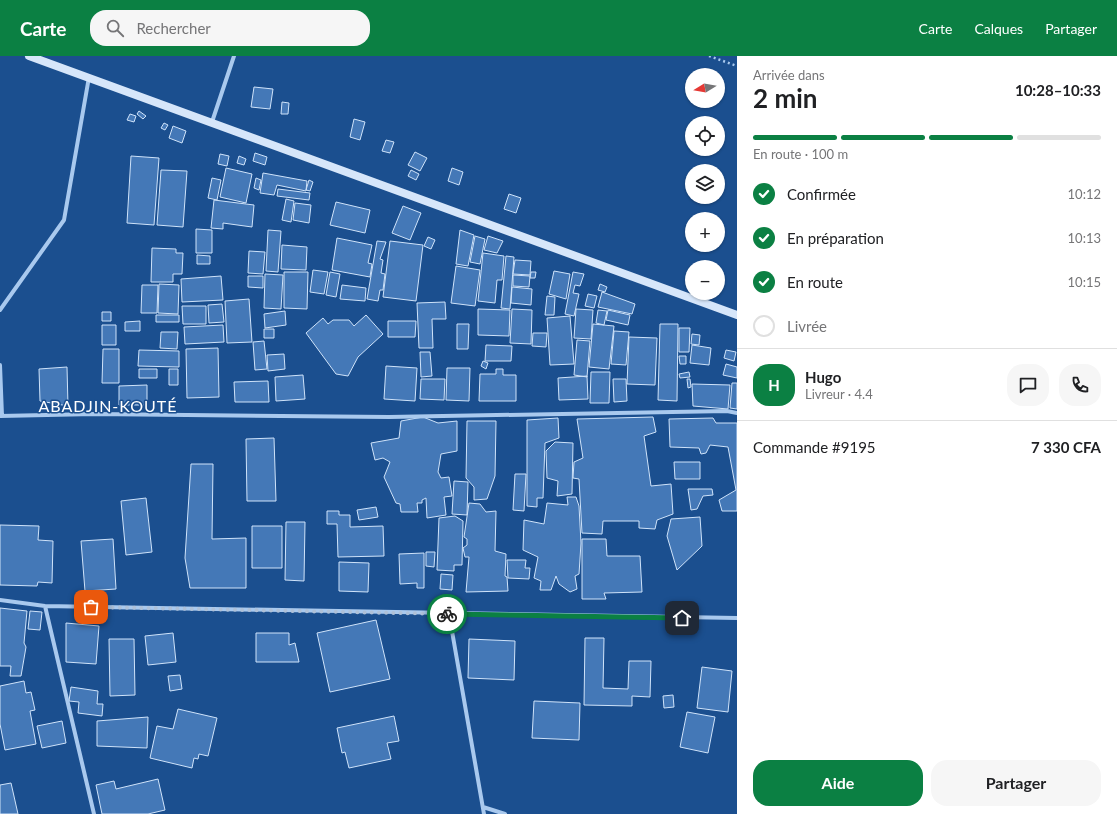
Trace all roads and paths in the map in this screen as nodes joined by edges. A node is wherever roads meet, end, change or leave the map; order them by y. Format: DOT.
graph roads {
  1 [pos="29,56"];
  2 [pos="234,56"];
  3 [pos="709,56"];
  4 [pos="737,66"];
  5 [pos="89,77"];
  6 [pos="212,122"];
  7 [pos="0,310"];
  8 [pos="737,316"];
  9 [pos="0,365"];
  10 [pos="737,413"];
  11 [pos="1,416"];
  12 [pos="0,600"];
  13 [pos="45,606"];
  14 [pos="449,614"];
  15 [pos="737,618"];
  16 [pos="483,807"];
  17 [pos="94,814"];
  18 [pos="484,814"];
  19 [pos="505,814"];
  1 -- 5 [label="street"];
  2 -- 6 [label="street"];
  3 -- 4 [label="path"];
  5 -- 6 [label="street"];
  5 -- 7 [label="street"];
  6 -- 8 [label="street"];
  9 -- 11 [label="street"];
  10 -- 11 [label="street"];
  12 -- 13 [label="street"];
  13 -- 14 [label="street"];
  13 -- 17 [label="street"];
  14 -- 15 [label="street"];
  14 -- 16 [label="street"];
  16 -- 18 [label="street"];
  16 -- 19 [label="street"];
}
